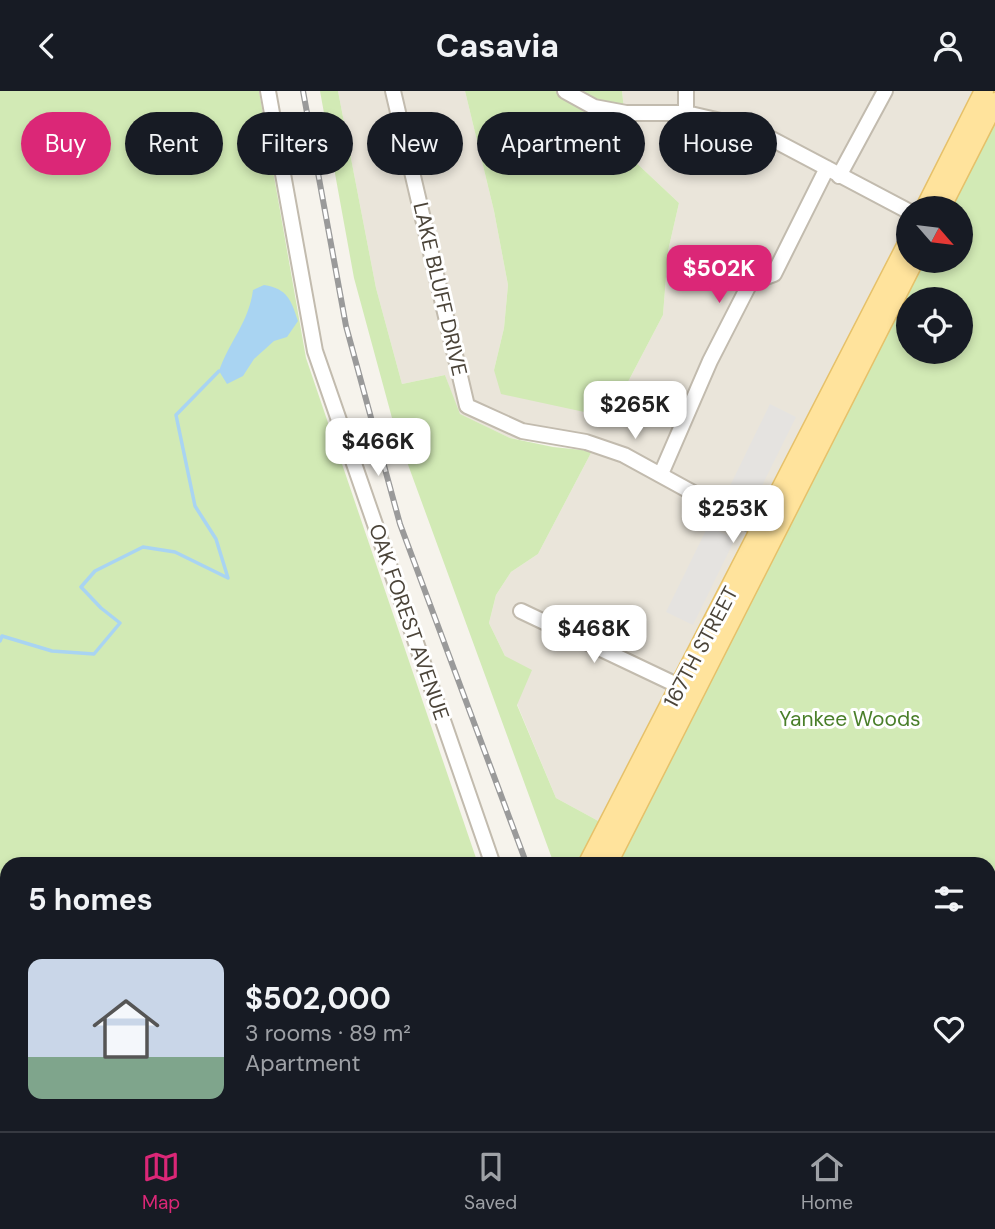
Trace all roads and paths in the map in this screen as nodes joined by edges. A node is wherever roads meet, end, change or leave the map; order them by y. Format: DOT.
graph roads {
  1 [pos="268,91"];
  2 [pos="393,91"];
  3 [pos="565,91"];
  4 [pos="686,91"];
  5 [pos="884,91"];
  6 [pos="984,91"];
  7 [pos="995,101"];
  8 [pos="686,112"];
  9 [pos="659,113"];
  10 [pos="777,142"];
  11 [pos="833,172"];
  12 [pos="931,196"];
  13 [pos="947,196"];
  14 [pos="896,205"];
  15 [pos="896,267"];
  16 [pos="908,273"];
  17 [pos="661,474"];
  18 [pos="769,534"];
  19 [pos="522,611"];
  20 [pos="681,687"];
  21 [pos="490,857"];
  22 [pos="591,857"];
  23 [pos="611,857"];
  1 -- 21 [label="street, OAK FOREST AVENUE"];
  2 -- 17 [label="street, LAKE BLUFF DRIVE"];
  3 -- 9 [label="street"];
  4 -- 8 [label="street"];
  5 -- 11 [label="street"];
  6 -- 12 [label="main road"];
  7 -- 13 [label="main road"];
  10 -- 11 [label="street"];
  11 -- 14 [label="street"];
  11 -- 17 [label="street"];
  15 -- 18 [label="main road, 167TH STREET"];
  16 -- 18 [label="main road, 167TH STREET"];
  17 -- 18 [label="street"];
  18 -- 20 [label="main road, 167TH STREET"];
  18 -- 23 [label="main road, 167TH STREET"];
  19 -- 20 [label="street"];
  20 -- 22 [label="main road, 167TH STREET"];
}
